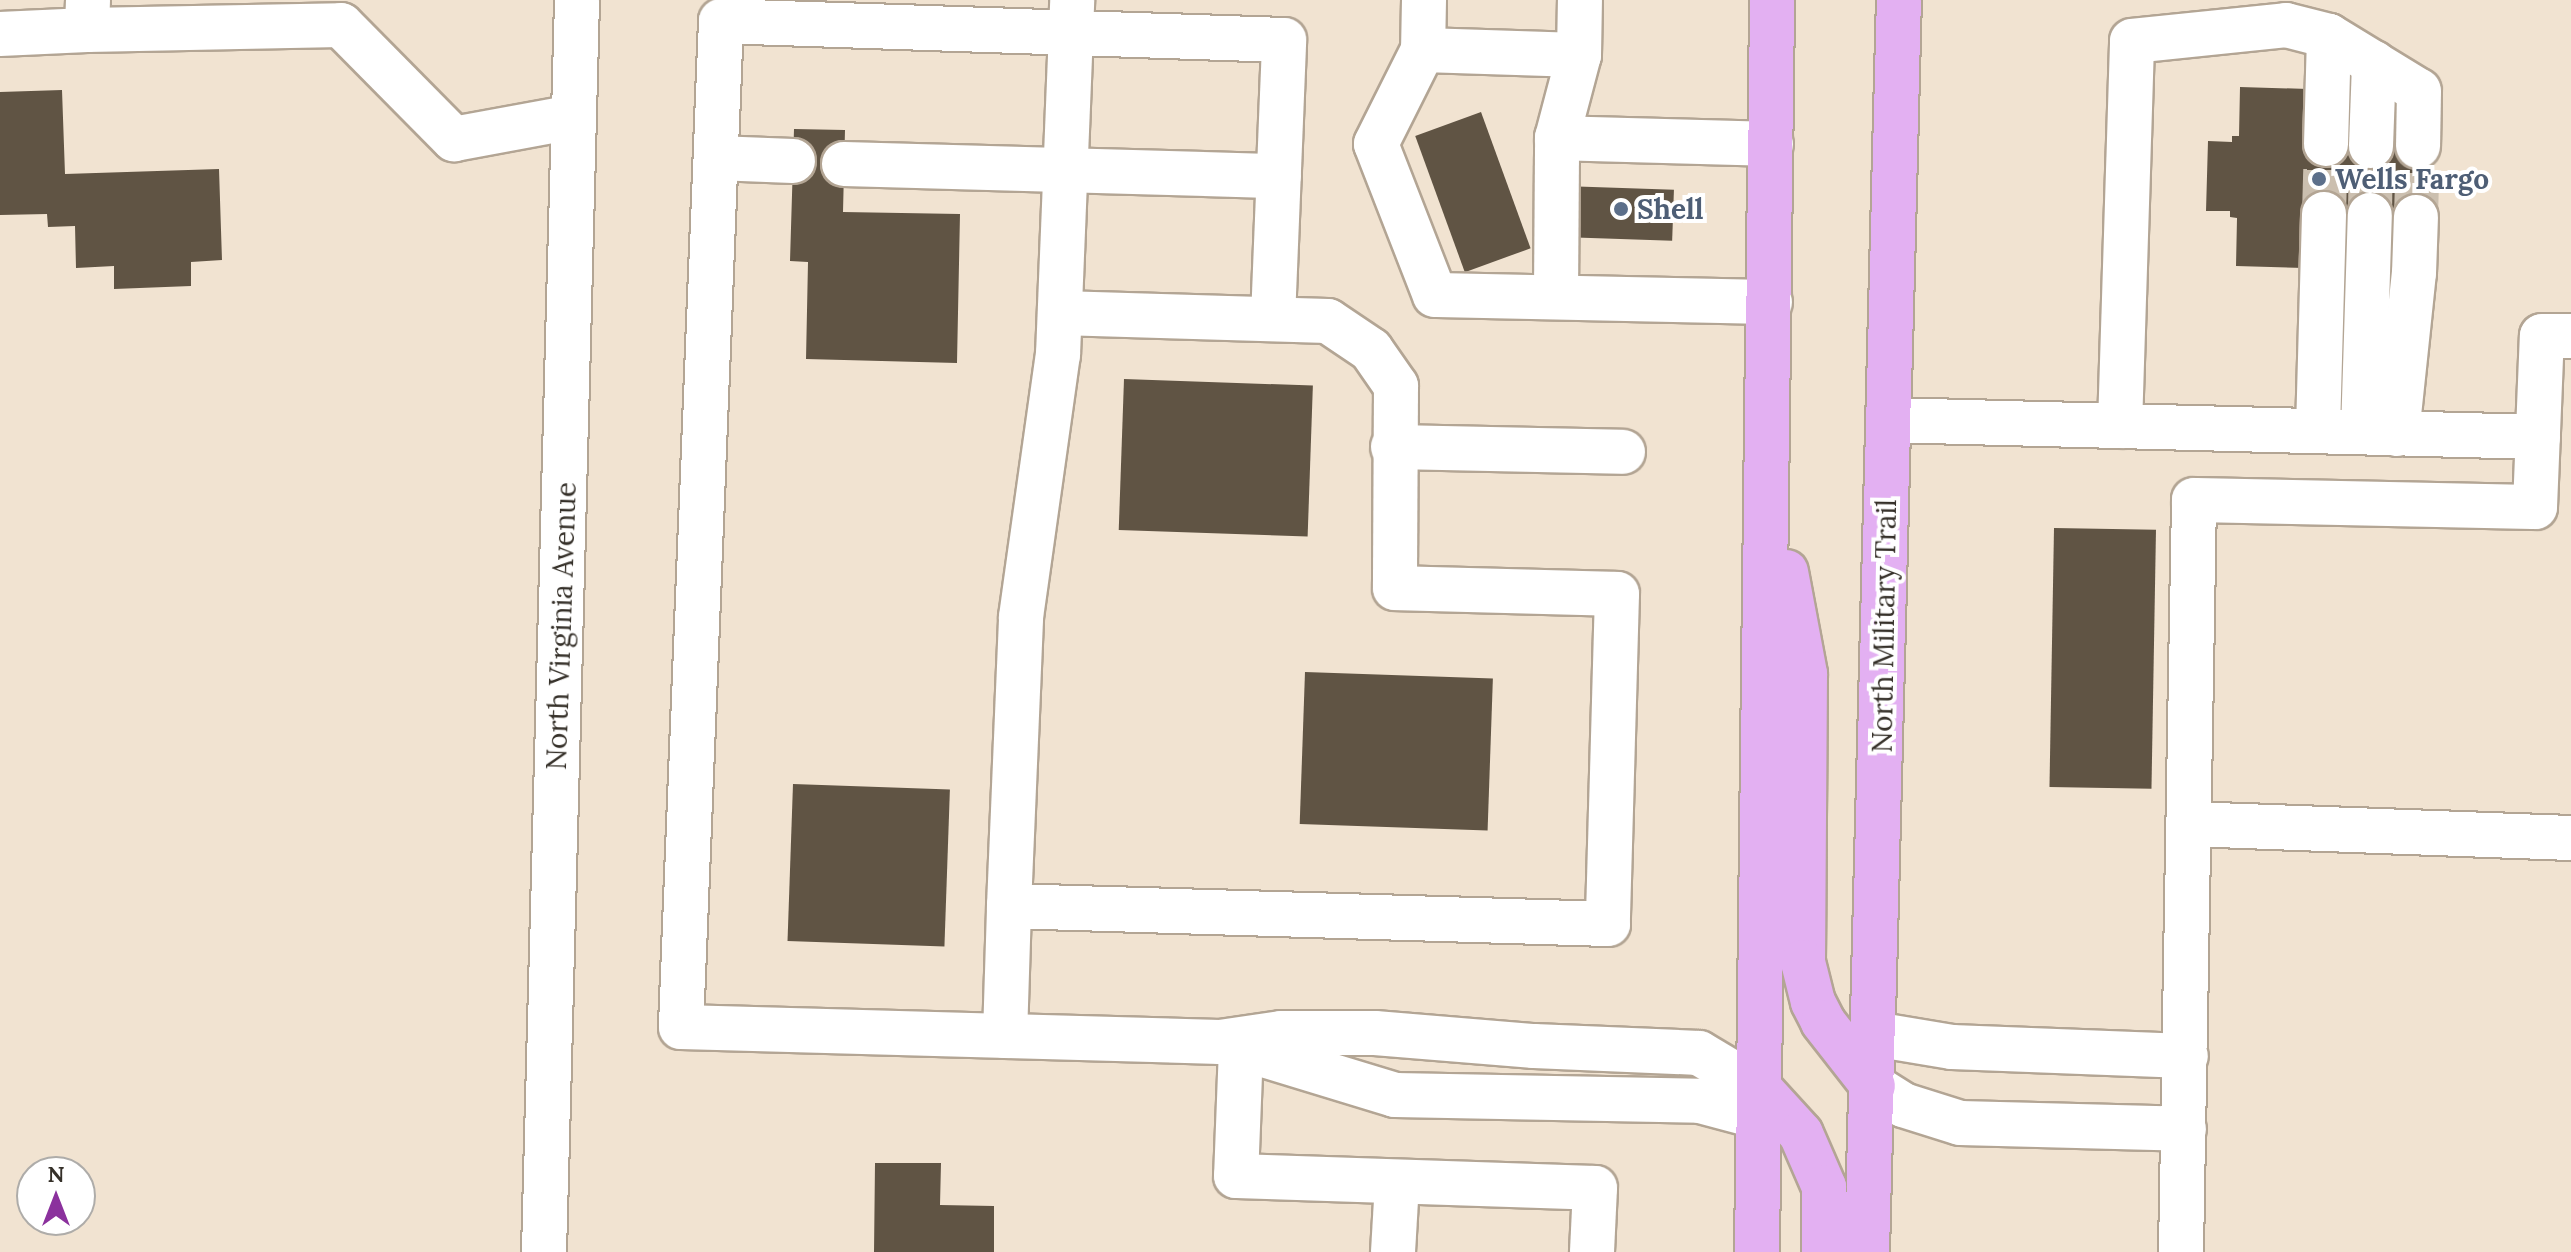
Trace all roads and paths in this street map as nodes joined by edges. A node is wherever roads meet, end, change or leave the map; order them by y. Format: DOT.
graph roads {
  1 [pos="577,0"];
  2 [pos="1424,0"];
  3 [pos="1580,0"];
  4 [pos="1772,0"];
  5 [pos="1899,0"];
  6 [pos="2286,12"];
  7 [pos="87,15"];
  8 [pos="1071,16"];
  9 [pos="0,34"];
  10 [pos="1423,50"];
  11 [pos="1579,55"];
  12 [pos="2374,63"];
  13 [pos="574,117"];
  14 [pos="1557,138"];
  15 [pos="1771,144"];
  16 [pos="716,158"];
  17 [pos="793,161"];
  18 [pos="844,164"];
  19 [pos="1065,169"];
  20 [pos="1279,176"];
  21 [pos="2370,215"];
  22 [pos="1556,296"];
  23 [pos="1770,302"];
  24 [pos="1060,313"];
  25 [pos="1273,319"];
  26 [pos="2571,336"];
  27 [pos="1889,420"];
  28 [pos="2120,426"];
  29 [pos="2361,432"];
  30 [pos="2538,437"];
  31 [pos="1393,447"];
  32 [pos="1623,452"];
  33 [pos="1768,475"];
  34 [pos="2189,824"];
  35 [pos="2571,838"];
  36 [pos="1009,906"];
  37 [pos="1874,1034"];
  38 [pos="1005,1036"];
  39 [pos="1231,1045"];
  40 [pos="2186,1056"];
  41 [pos="1873,1086"];
  42 [pos="1761,1104"];
  43 [pos="2184,1129"];
  44 [pos="1397,1182"];
  45 [pos="544,1252"];
  46 [pos="1393,1252"];
  47 [pos="1592,1252"];
  48 [pos="1757,1252"];
  49 [pos="1824,1252"];
  50 [pos="1867,1252"];
  51 [pos="2181,1252"];
  1 -- 13 [label="street, North Virginia Avenue"];
  2 -- 10 [label="street"];
  3 -- 11 [label="street"];
  4 -- 15 [label="main road"];
  5 -- 27 [label="main road, North Military Trail"];
  6 -- 12 [label="street"];
  6 -- 28 [label="street"];
  7 -- 9 [label="street"];
  7 -- 13 [label="street"];
  8 -- 16 [label="street"];
  8 -- 19 [label="street"];
  8 -- 20 [label="street"];
  10 -- 11 [label="street"];
  10 -- 22 [label="street"];
  11 -- 14 [label="street"];
  12 -- 12 [label="street"];
  13 -- 45 [label="street, North Virginia Avenue"];
  14 -- 15 [label="street"];
  14 -- 22 [label="street"];
  15 -- 23 [label="main road"];
  16 -- 17 [label="street"];
  16 -- 38 [label="street"];
  18 -- 19 [label="street"];
  19 -- 20 [label="street"];
  19 -- 24 [label="street"];
  20 -- 25 [label="street"];
  21 -- 29 [label="street"];
  22 -- 23 [label="street"];
  23 -- 33 [label="main road"];
  24 -- 25 [label="street"];
  24 -- 36 [label="street"];
  25 -- 31 [label="street"];
  26 -- 30 [label="street"];
  27 -- 28 [label="street"];
  27 -- 37 [label="main road, North Military Trail"];
  28 -- 29 [label="street"];
  29 -- 30 [label="street"];
  30 -- 34 [label="street"];
  31 -- 32 [label="street"];
  31 -- 36 [label="street"];
  33 -- 41 [label="main road"];
  33 -- 42 [label="main road"];
  34 -- 35 [label="street"];
  34 -- 40 [label="street"];
  36 -- 38 [label="street"];
  37 -- 40 [label="street"];
  37 -- 41 [label="main road, North Military Trail"];
  38 -- 39 [label="street"];
  39 -- 42 [label="street"];
  39 -- 42 [label="street"];
  39 -- 44 [label="street"];
  40 -- 43 [label="street"];
  41 -- 43 [label="street"];
  41 -- 50 [label="main road, North Military Trail"];
  42 -- 48 [label="main road"];
  42 -- 49 [label="main road"];
  43 -- 51 [label="street"];
  44 -- 46 [label="street"];
  44 -- 47 [label="street"];
}
